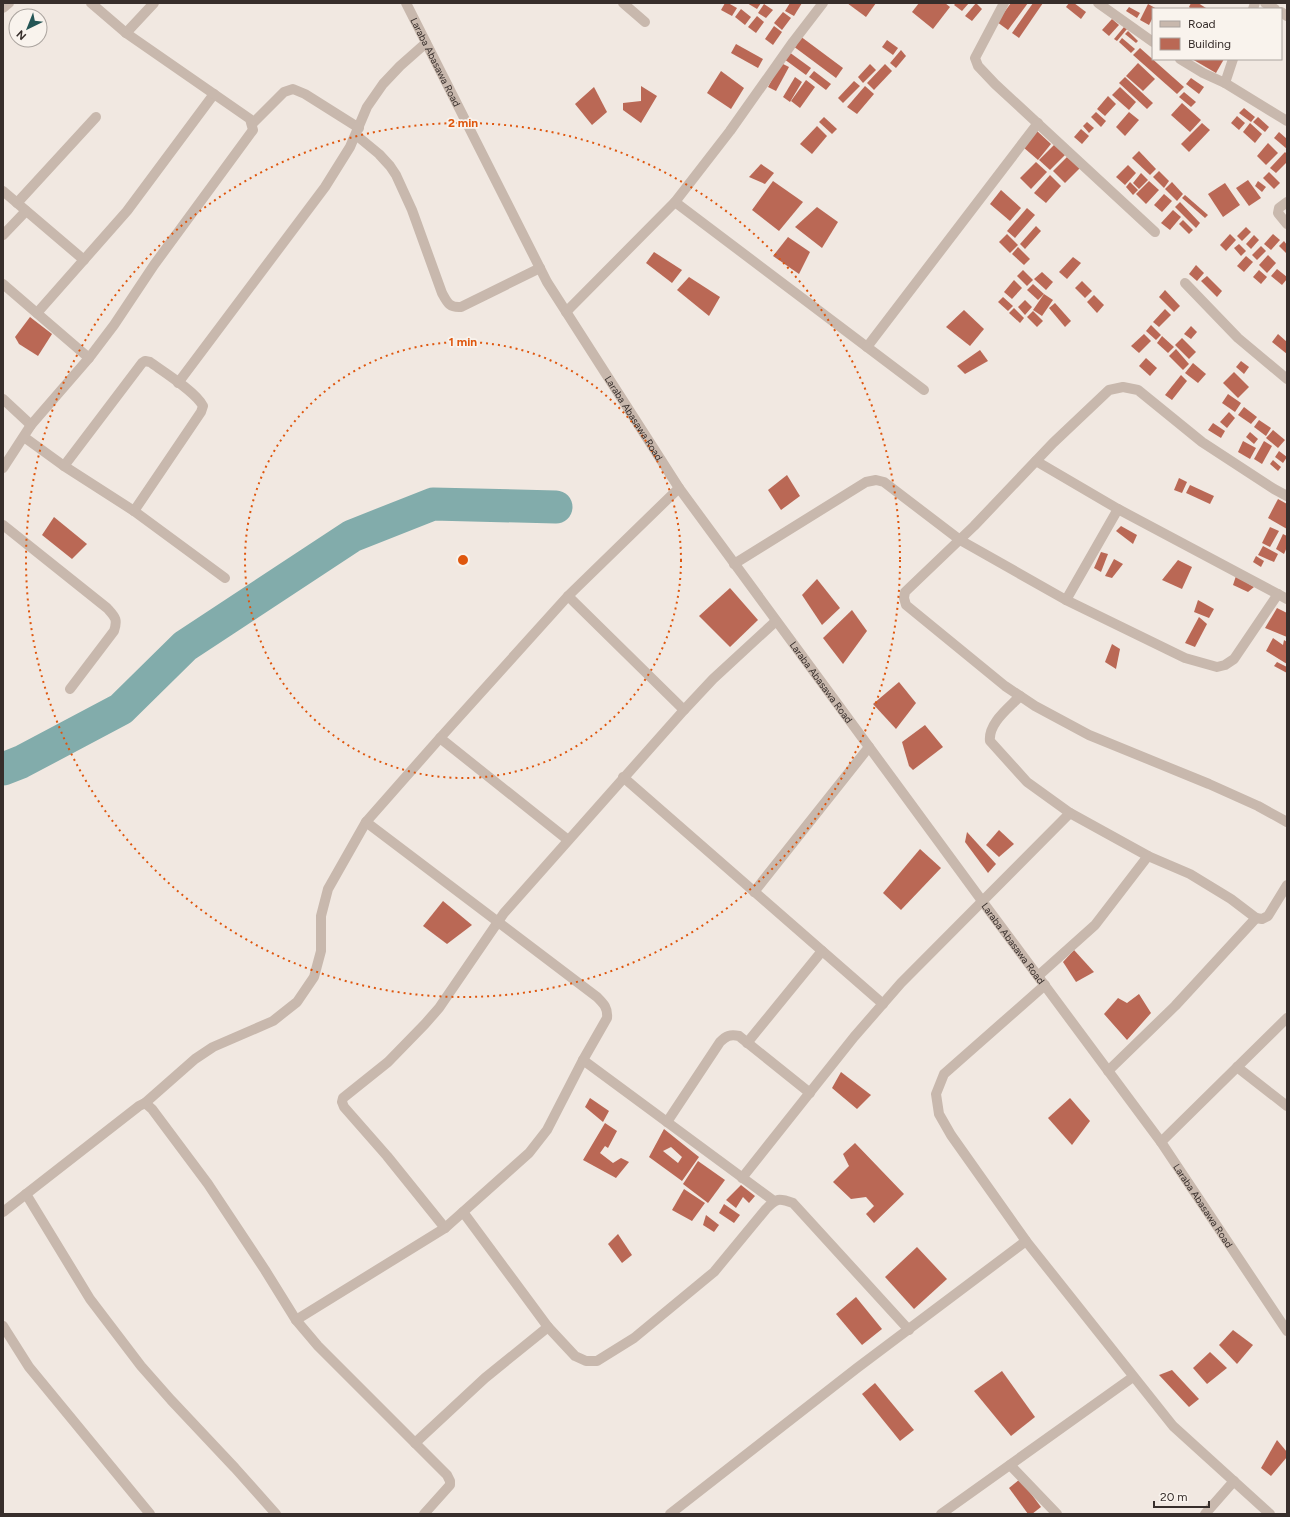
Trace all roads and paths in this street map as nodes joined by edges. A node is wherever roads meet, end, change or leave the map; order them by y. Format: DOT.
graph roads {
  1 [pos="9,3"];
  2 [pos="91,3"];
  3 [pos="154,3"];
  4 [pos="406,3"];
  5 [pos="623,3"];
  6 [pos="823,3"];
  7 [pos="1004,3"];
  8 [pos="1098,3"];
  9 [pos="1264,3"];
  10 [pos="3,8"];
  11 [pos="1273,8"];
  12 [pos="645,22"];
  13 [pos="126,33"];
  14 [pos="1152,41"];
  15 [pos="426,43"];
  16 [pos="1182,60"];
  17 [pos="1233,60"];
  18 [pos="1225,83"];
  19 [pos="214,94"];
  20 [pos="96,117"];
  21 [pos="1287,121"];
  22 [pos="1038,123"];
  23 [pos="252,124"];
  24 [pos="358,132"];
  25 [pos="3,191"];
  26 [pos="676,202"];
  27 [pos="1287,202"];
  28 [pos="17,203"];
  29 [pos="26,211"];
  30 [pos="1287,224"];
  31 [pos="1155,232"];
  32 [pos="3,235"];
  33 [pos="84,260"];
  34 [pos="540,268"];
  35 [pos="1185,283"];
  36 [pos="3,284"];
  37 [pos="566,312"];
  38 [pos="37,313"];
  39 [pos="867,347"];
  40 [pos="88,358"];
  41 [pos="1287,379"];
  42 [pos="178,383"];
  43 [pos="924,390"];
  44 [pos="3,399"];
  45 [pos="31,425"];
  46 [pos="24,437"];
  47 [pos="1036,461"];
  48 [pos="64,466"];
  49 [pos="3,468"];
  50 [pos="679,488"];
  51 [pos="1287,496"];
  52 [pos="1118,509"];
  53 [pos="134,511"];
  54 [pos="3,525"];
  55 [pos="960,540"];
  56 [pos="734,564"];
  57 [pos="225,578"];
  58 [pos="1278,594"];
  59 [pos="568,596"];
  60 [pos="1287,599"];
  61 [pos="1066,600"];
  62 [pos="776,621"];
  63 [pos="70,689"];
  64 [pos="1020,696"];
  65 [pos="684,710"];
  66 [pos="440,738"];
  67 [pos="869,747"];
  68 [pos="623,777"];
  69 [pos="1070,813"];
  70 [pos="366,822"];
  71 [pos="1287,822"];
  72 [pos="568,840"];
  73 [pos="1148,856"];
  74 [pos="1287,885"];
  75 [pos="754,892"];
  76 [pos="983,902"];
  77 [pos="1256,918"];
  78 [pos="498,922"];
  79 [pos="822,951"];
  80 [pos="1038,976"];
  81 [pos="1045,985"];
  82 [pos="883,1004"];
  83 [pos="1287,1018"];
  84 [pos="747,1043"];
  85 [pos="583,1060"];
  86 [pos="1237,1067"];
  87 [pos="1108,1070"];
  88 [pos="810,1093"];
  89 [pos="145,1103"];
  90 [pos="1287,1106"];
  91 [pos="667,1122"];
  92 [pos="1161,1142"];
  93 [pos="742,1178"];
  94 [pos="26,1194"];
  95 [pos="774,1201"];
  96 [pos="3,1212"];
  97 [pos="463,1212"];
  98 [pos="445,1228"];
  99 [pos="1026,1241"];
  100 [pos="1284,1317"];
  101 [pos="296,1320"];
  102 [pos="3,1326"];
  103 [pos="548,1327"];
  104 [pos="908,1330"];
  105 [pos="1287,1331"];
  106 [pos="1133,1377"];
  107 [pos="415,1443"];
  108 [pos="1010,1465"];
  109 [pos="1234,1481"];
  110 [pos="150,1514"];
  111 [pos="276,1514"];
  112 [pos="424,1514"];
  113 [pos="670,1514"];
  114 [pos="941,1514"];
  115 [pos="1056,1514"];
  116 [pos="1206,1514"];
  117 [pos="1270,1514"];
  1 -- 10 [label="street"];
  2 -- 13 [label="street"];
  3 -- 13 [label="street"];
  4 -- 15 [label="street, Laraba Abasawa Road"];
  5 -- 12 [label="street"];
  6 -- 26 [label="street"];
  7 -- 22 [label="street"];
  8 -- 14 [label="street"];
  9 -- 11 [label="street"];
  13 -- 19 [label="street"];
  15 -- 24 [label="street"];
  15 -- 34 [label="street, Laraba Abasawa Road"];
  16 -- 18 [label="street"];
  17 -- 18 [label="street"];
  18 -- 21 [label="street"];
  19 -- 23 [label="street"];
  19 -- 33 [label="street"];
  20 -- 28 [label="street"];
  22 -- 31 [label="street"];
  22 -- 39 [label="street"];
  23 -- 24 [label="street"];
  23 -- 40 [label="street"];
  24 -- 34 [label="street"];
  24 -- 42 [label="street"];
  25 -- 28 [label="street"];
  26 -- 37 [label="street"];
  26 -- 39 [label="street"];
  27 -- 30 [label="street"];
  28 -- 29 [label="street"];
  29 -- 32 [label="street"];
  29 -- 33 [label="street"];
  33 -- 38 [label="street"];
  34 -- 37 [label="street, Laraba Abasawa Road"];
  35 -- 41 [label="street"];
  36 -- 38 [label="street"];
  37 -- 50 [label="street, Laraba Abasawa Road"];
  38 -- 40 [label="street"];
  39 -- 43 [label="street"];
  40 -- 45 [label="street"];
  42 -- 48 [label="street"];
  42 -- 53 [label="street"];
  44 -- 45 [label="street"];
  45 -- 46 [label="street"];
  46 -- 48 [label="street"];
  46 -- 49 [label="street"];
  47 -- 51 [label="street"];
  47 -- 52 [label="street"];
  47 -- 55 [label="street"];
  48 -- 53 [label="street"];
  50 -- 56 [label="street, Laraba Abasawa Road"];
  50 -- 59 [label="street"];
  52 -- 58 [label="street"];
  52 -- 61 [label="street"];
  53 -- 57 [label="street"];
  54 -- 63 [label="street"];
  55 -- 56 [label="street"];
  55 -- 61 [label="street"];
  55 -- 64 [label="street"];
  56 -- 62 [label="street, Laraba Abasawa Road"];
  58 -- 60 [label="street"];
  58 -- 61 [label="street"];
  59 -- 65 [label="street"];
  59 -- 66 [label="street"];
  62 -- 65 [label="street"];
  62 -- 67 [label="street, Laraba Abasawa Road"];
  64 -- 69 [label="street"];
  64 -- 71 [label="street"];
  65 -- 68 [label="street"];
  66 -- 70 [label="street"];
  66 -- 72 [label="street"];
  67 -- 75 [label="street"];
  67 -- 76 [label="street, Laraba Abasawa Road"];
  68 -- 72 [label="street"];
  68 -- 75 [label="street"];
  69 -- 73 [label="street"];
  69 -- 76 [label="street"];
  70 -- 78 [label="street"];
  70 -- 89 [label="street"];
  72 -- 78 [label="street"];
  73 -- 77 [label="street"];
  73 -- 80 [label="street"];
  74 -- 77 [label="street"];
  75 -- 79 [label="street"];
  76 -- 80 [label="street, Laraba Abasawa Road"];
  76 -- 82 [label="street"];
  77 -- 87 [label="street"];
  78 -- 85 [label="street"];
  78 -- 98 [label="street"];
  79 -- 82 [label="street"];
  79 -- 84 [label="street"];
  80 -- 81 [label="street, Laraba Abasawa Road"];
  81 -- 87 [label="street, Laraba Abasawa Road"];
  81 -- 99 [label="street"];
  82 -- 88 [label="street"];
  83 -- 86 [label="street"];
  84 -- 88 [label="street"];
  84 -- 91 [label="street"];
  85 -- 91 [label="street"];
  85 -- 97 [label="street"];
  86 -- 90 [label="street"];
  86 -- 92 [label="street"];
  87 -- 92 [label="street, Laraba Abasawa Road"];
  88 -- 93 [label="street"];
  89 -- 94 [label="street"];
  89 -- 101 [label="street"];
  91 -- 93 [label="street"];
  92 -- 100 [label="street, Laraba Abasawa Road"];
  93 -- 95 [label="street"];
  94 -- 96 [label="street"];
  94 -- 111 [label="street"];
  95 -- 103 [label="street"];
  95 -- 104 [label="street"];
  97 -- 98 [label="street"];
  97 -- 103 [label="street"];
  98 -- 101 [label="street"];
  99 -- 104 [label="street"];
  99 -- 106 [label="street"];
  100 -- 105 [label="street, Laraba Abasawa Road"];
  101 -- 107 [label="street"];
  102 -- 110 [label="street"];
  103 -- 107 [label="street"];
  104 -- 113 [label="street"];
  106 -- 108 [label="street"];
  106 -- 109 [label="street"];
  107 -- 112 [label="street"];
  108 -- 114 [label="street"];
  108 -- 115 [label="street"];
  109 -- 116 [label="street"];
  109 -- 117 [label="street"];
}
